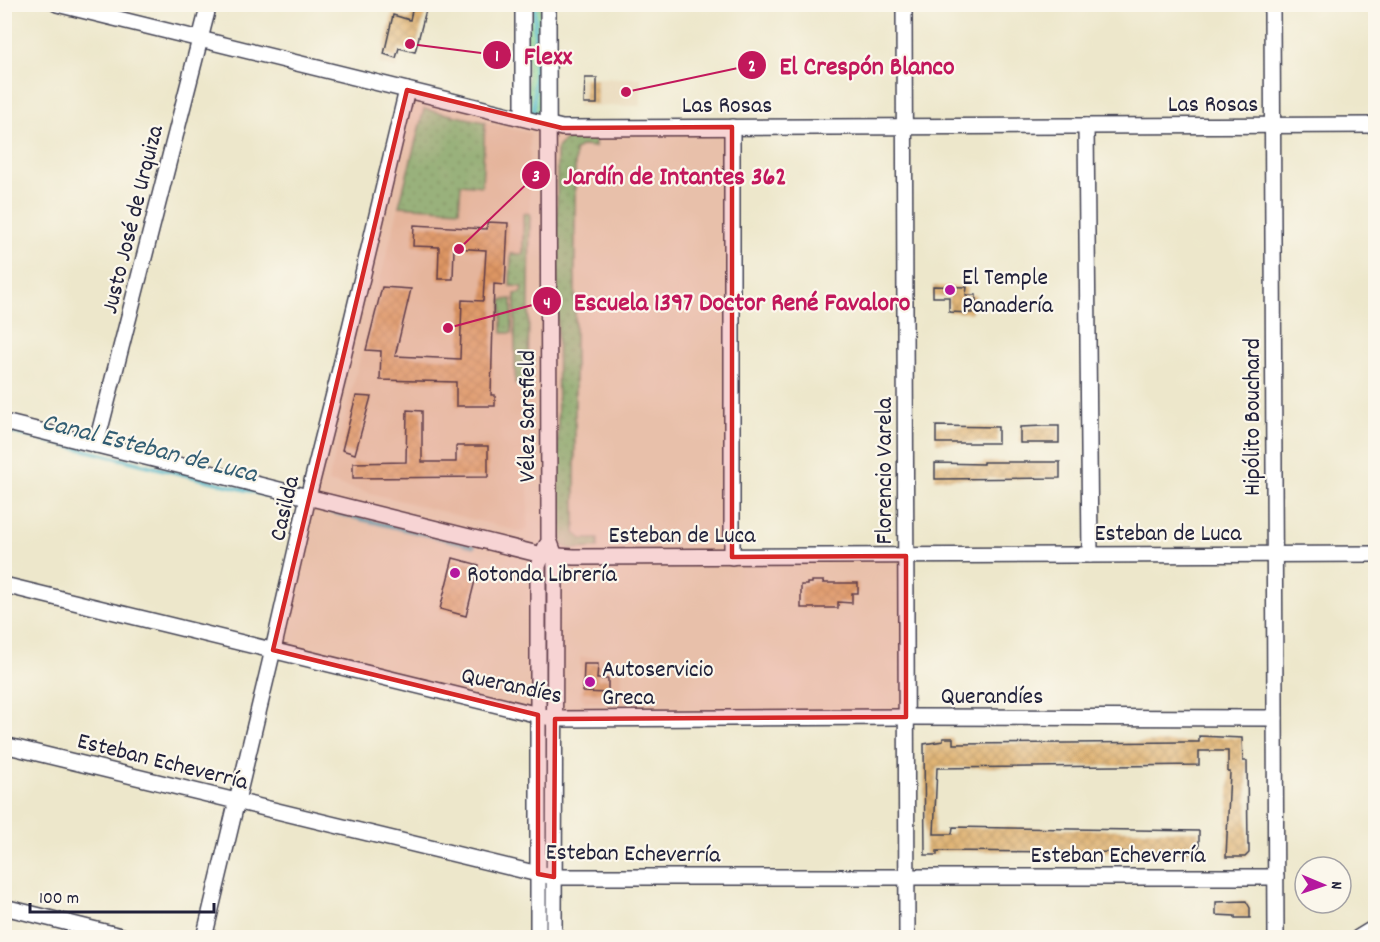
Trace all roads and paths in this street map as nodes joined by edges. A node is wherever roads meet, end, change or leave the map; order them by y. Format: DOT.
graph roads {
  1 [pos="57,4"];
  2 [pos="209,4"];
  3 [pos="523,4"];
  4 [pos="549,4"];
  5 [pos="904,4"];
  6 [pos="1272,4"];
  7 [pos="200,39"];
  8 [pos="407,90"];
  9 [pos="523,118"];
  10 [pos="549,125"];
  11 [pos="1376,125"];
  12 [pos="905,126"];
  13 [pos="1086,126"];
  14 [pos="1272,126"];
  15 [pos="732,127"];
  16 [pos="4,422"];
  17 [pos="96,445"];
  18 [pos="308,497"];
  19 [pos="1274,554"];
  20 [pos="1376,554"];
  21 [pos="548,555"];
  22 [pos="1090,555"];
  23 [pos="906,556"];
  24 [pos="732,557"];
  25 [pos="4,585"];
  26 [pos="273,650"];
  27 [pos="538,715"];
  28 [pos="906,717"];
  29 [pos="1275,718"];
  30 [pos="555,719"];
  31 [pos="4,745"];
  32 [pos="237,801"];
  33 [pos="538,874"];
  34 [pos="907,876"];
  35 [pos="554,877"];
  36 [pos="1275,878"];
  37 [pos="4,907"];
  38 [pos="1376,927"];
  39 [pos="129,938"];
  40 [pos="204,938"];
  41 [pos="538,938"];
  42 [pos="554,938"];
  43 [pos="907,938"];
  44 [pos="1276,938"];
  45 [pos="1358,938"];
  1 -- 7 [label="street, Las Rosas"];
  2 -- 7 [label="street, Justo José de Urquiza"];
  3 -- 9 [label="street"];
  4 -- 10 [label="street, Vélez Sarsfield"];
  5 -- 12 [label="street, Florencio Varela"];
  6 -- 14 [label="street, Hipólito Bouchard"];
  7 -- 8 [label="street, Las Rosas"];
  7 -- 17 [label="street, Justo José de Urquiza"];
  8 -- 9 [label="street, Las Rosas"];
  8 -- 18 [label="street, Casilda"];
  9 -- 10 [label="street, Las Rosas"];
  10 -- 15 [label="street, Las Rosas"];
  10 -- 21 [label="street, Vélez Sarsfield"];
  11 -- 14 [label="street, Las Rosas"];
  12 -- 13 [label="street, Las Rosas"];
  12 -- 15 [label="street, Las Rosas"];
  12 -- 23 [label="street, Florencio Varela"];
  13 -- 14 [label="street, Las Rosas"];
  13 -- 22 [label="street"];
  14 -- 19 [label="street, Hipólito Bouchard"];
  15 -- 24 [label="street"];
  16 -- 17 [label="street, Esteban de Luca"];
  17 -- 18 [label="street, Esteban de Luca"];
  18 -- 21 [label="street, Esteban de Luca"];
  18 -- 26 [label="street, Casilda"];
  19 -- 20 [label="street, Esteban de Luca"];
  19 -- 22 [label="street, Esteban de Luca"];
  19 -- 29 [label="street, Hipólito Bouchard"];
  21 -- 24 [label="street, Esteban de Luca"];
  21 -- 27 [label="street"];
  21 -- 30 [label="street, Vélez Sarsfield"];
  22 -- 23 [label="street, Esteban de Luca"];
  23 -- 24 [label="street, Esteban de Luca"];
  23 -- 28 [label="street, Florencio Varela"];
  25 -- 26 [label="street, Querandíes"];
  26 -- 27 [label="street, Querandíes"];
  26 -- 32 [label="street, Casilda"];
  27 -- 30 [label="street, Querandíes"];
  27 -- 33 [label="street"];
  28 -- 29 [label="street, Querandíes"];
  28 -- 30 [label="street, Querandíes"];
  28 -- 34 [label="street, Florencio Varela"];
  29 -- 36 [label="street, Hipólito Bouchard"];
  30 -- 35 [label="street, Vélez Sarsfield"];
  31 -- 32 [label="street, Esteban Echeverría"];
  32 -- 33 [label="street, Esteban Echeverría"];
  32 -- 40 [label="street, Casilda"];
  33 -- 35 [label="street, Esteban Echeverría"];
  33 -- 41 [label="street"];
  34 -- 35 [label="street, Esteban Echeverría"];
  34 -- 36 [label="street, Esteban Echeverría"];
  34 -- 43 [label="street, Florencio Varela"];
  35 -- 42 [label="street, Vélez Sarsfield"];
  36 -- 44 [label="street, Hipólito Bouchard"];
  37 -- 39 [label="street"];
  38 -- 45 [label="street"];
}
